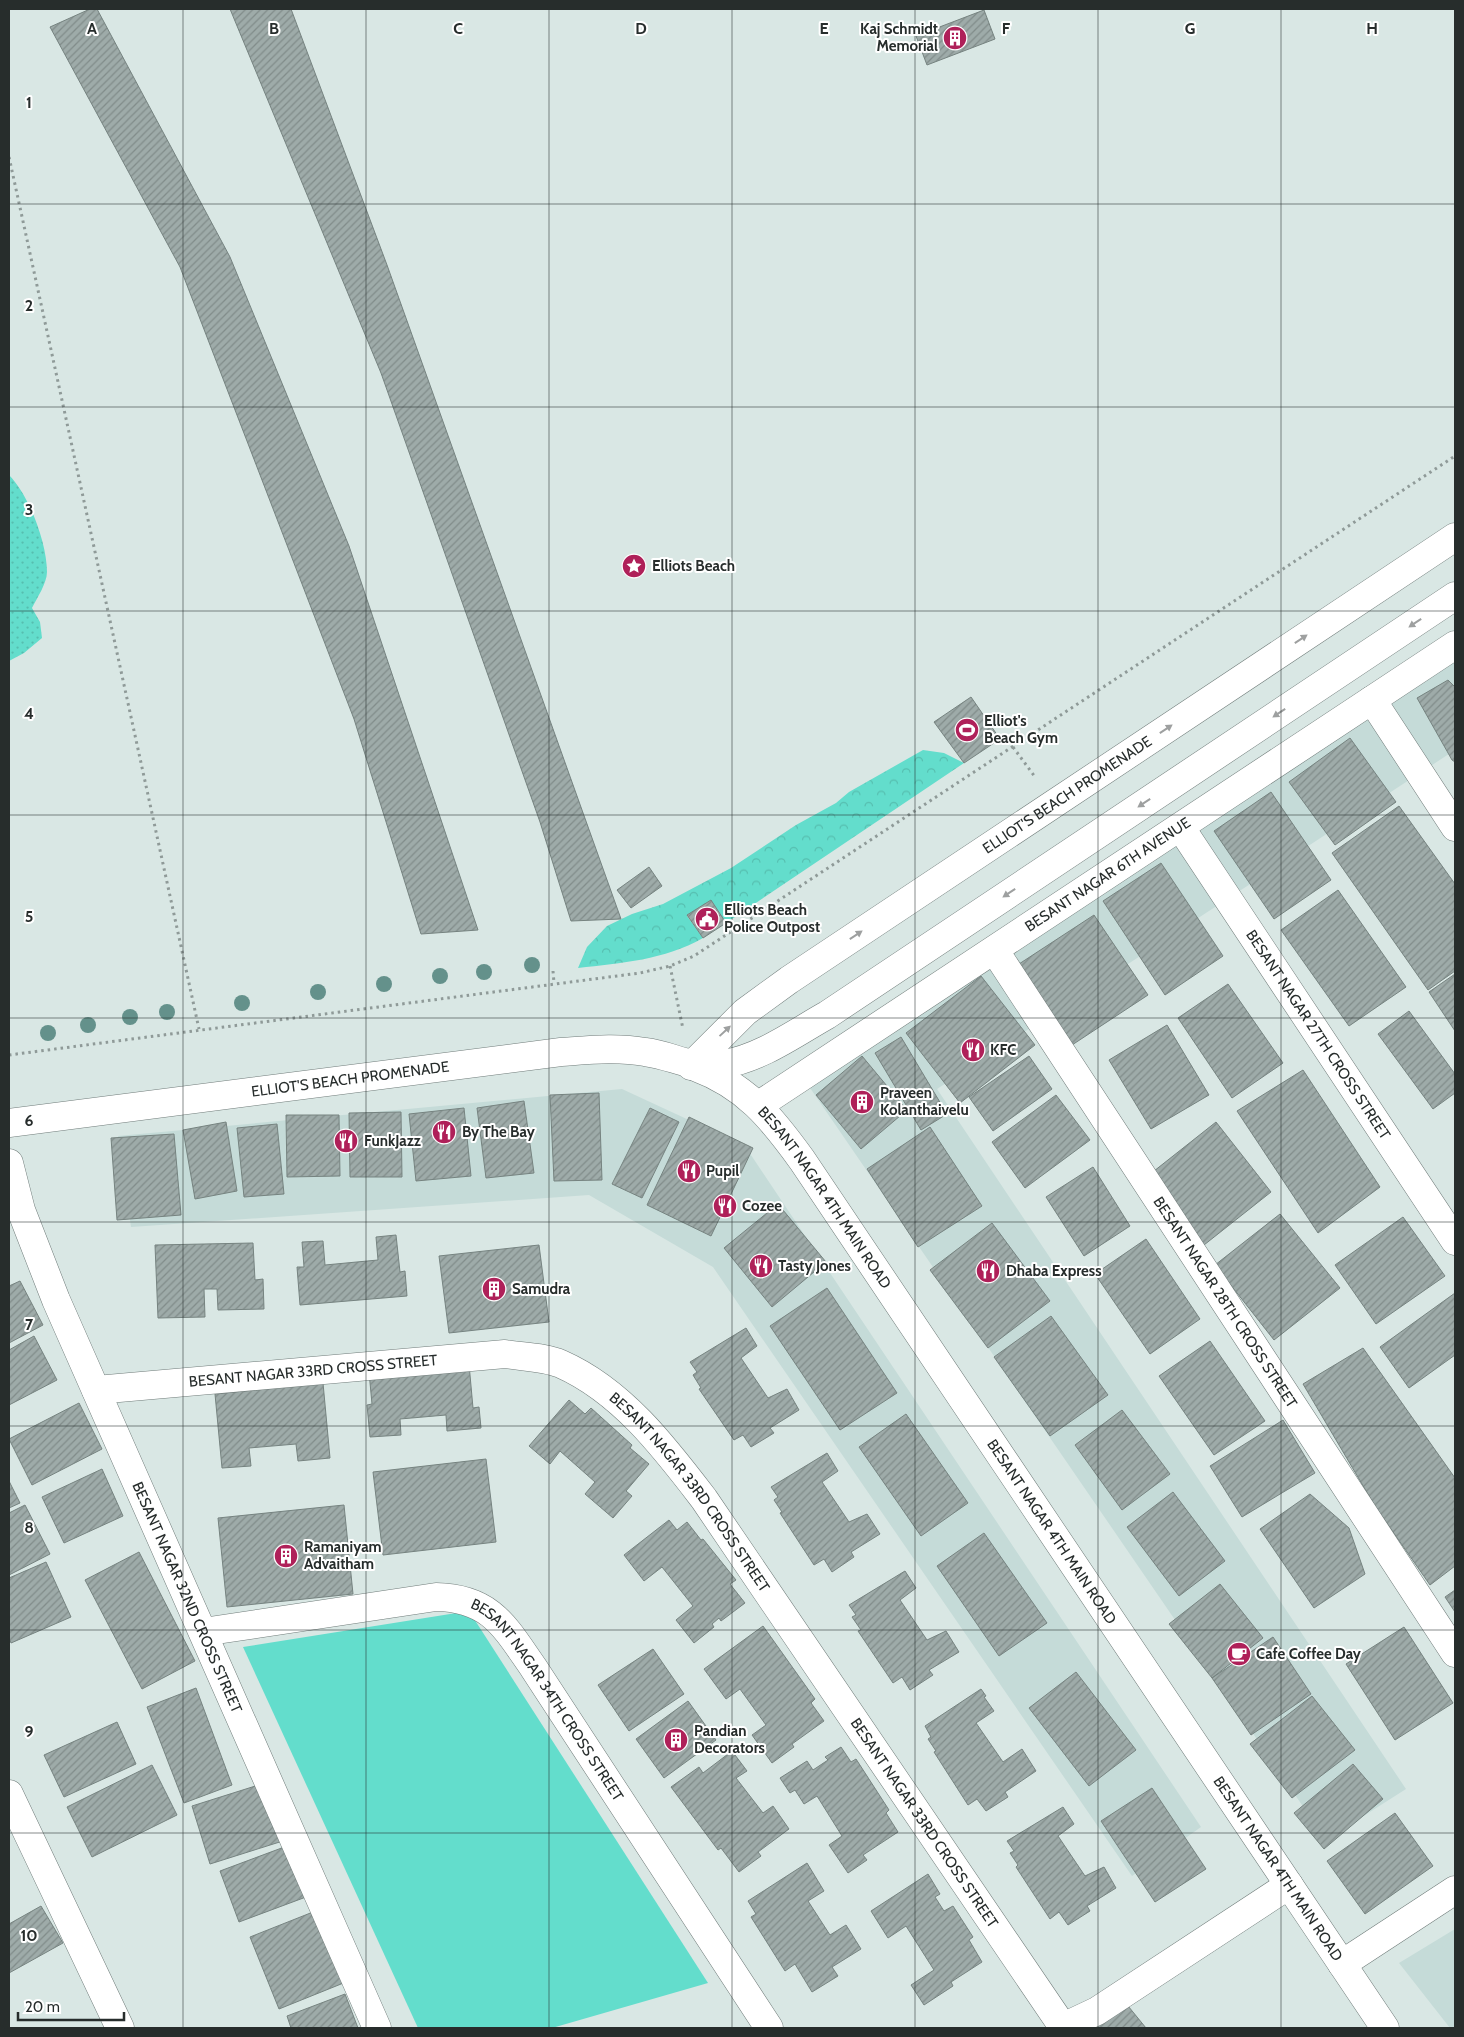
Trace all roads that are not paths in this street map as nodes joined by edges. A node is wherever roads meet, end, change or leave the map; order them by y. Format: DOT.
graph roads {
  1 [pos="1455,537"];
  2 [pos="1455,596"];
  3 [pos="1455,645"];
  4 [pos="1372,700"];
  5 [pos="1455,827"];
  6 [pos="1181,828"];
  7 [pos="995,951"];
  8 [pos="691,1066"];
  9 [pos="759,1105"];
  10 [pos="9,1123"];
  11 [pos="9,1163"];
  12 [pos="1455,1241"];
  13 [pos="96,1390"];
  14 [pos="203,1632"];
  15 [pos="1455,1654"];
  16 [pos="9,1794"];
  17 [pos="1288,1885"];
  18 [pos="1455,1890"];
  19 [pos="1342,1964"];
  20 [pos="120,2028"];
  21 [pos="377,2028"];
  22 [pos="769,2028"];
  23 [pos="1062,2028"];
  24 [pos="1385,2028"];
  8 -- 1 [label="street, ELLIOT'S BEACH PROMENADE, one-way"];
  2 -- 8 [label="street, ELLIOT'S BEACH PROMENADE, one-way"];
  3 -- 4 [label="street, BESANT NAGAR 6TH AVENUE"];
  4 -- 5 [label="street"];
  4 -- 6 [label="street, BESANT NAGAR 6TH AVENUE"];
  6 -- 7 [label="street, BESANT NAGAR 6TH AVENUE"];
  6 -- 12 [label="street, BESANT NAGAR 27TH CROSS STREET"];
  7 -- 9 [label="street, BESANT NAGAR 6TH AVENUE"];
  7 -- 15 [label="street, BESANT NAGAR 28TH CROSS STREET"];
  8 -- 9 [label="street, BESANT NAGAR 4TH MAIN ROAD"];
  8 -- 10 [label="street, ELLIOT'S BEACH PROMENADE"];
  9 -- 17 [label="street, BESANT NAGAR 4TH MAIN ROAD"];
  11 -- 13 [label="street, BESANT NAGAR 32ND CROSS STREET"];
  13 -- 14 [label="street, BESANT NAGAR 32ND CROSS STREET"];
  13 -- 23 [label="street, BESANT NAGAR 33RD CROSS STREET"];
  14 -- 21 [label="street, BESANT NAGAR 32ND CROSS STREET"];
  14 -- 22 [label="street, BESANT NAGAR 34TH CROSS STREET"];
  16 -- 20 [label="street"];
  17 -- 19 [label="street, BESANT NAGAR 4TH MAIN ROAD"];
  17 -- 23 [label="street"];
  18 -- 19 [label="street"];
  19 -- 24 [label="street, BESANT NAGAR 4TH MAIN ROAD"];
}
